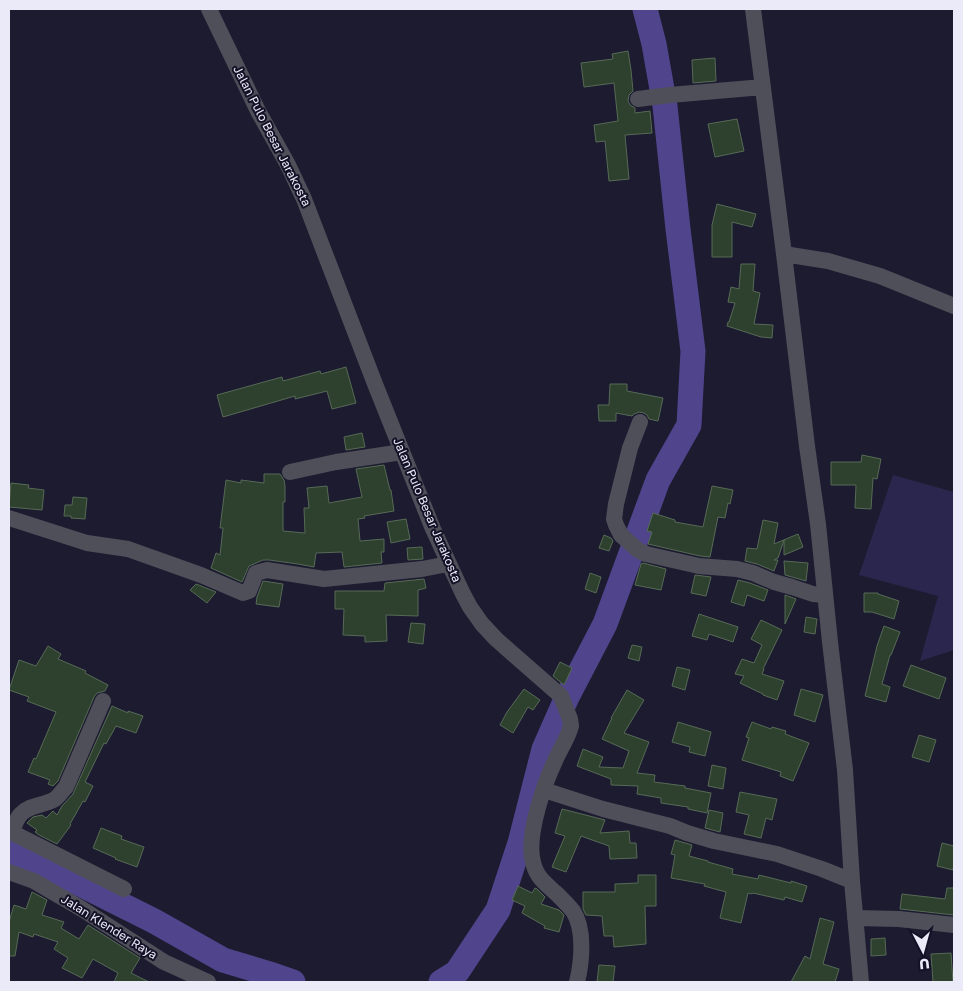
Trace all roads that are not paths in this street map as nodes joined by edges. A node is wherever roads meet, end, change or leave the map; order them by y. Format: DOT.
graph roads {
  1 [pos="210,9"];
  2 [pos="753,9"];
  3 [pos="763,87"];
  4 [pos="642,98"];
  5 [pos="784,254"];
  6 [pos="954,306"];
  7 [pos="640,422"];
  8 [pos="402,452"];
  9 [pos="290,472"];
  10 [pos="9,518"];
  11 [pos="448,564"];
  12 [pos="826,595"];
  13 [pos="103,701"];
  14 [pos="544,790"];
  15 [pos="10,832"];
  16 [pos="9,872"];
  17 [pos="852,881"];
  18 [pos="124,889"];
  19 [pos="871,919"];
  20 [pos="954,925"];
  21 [pos="208,982"];
  22 [pos="577,982"];
  23 [pos="861,982"];
  1 -- 8 [label="street, Jalan Pulo Besar Jarakosta"];
  2 -- 3 [label="street"];
  3 -- 4 [label="street"];
  3 -- 5 [label="street"];
  5 -- 6 [label="street"];
  5 -- 12 [label="street"];
  7 -- 12 [label="street"];
  8 -- 9 [label="street"];
  8 -- 11 [label="street, Jalan Pulo Besar Jarakosta"];
  10 -- 11 [label="street"];
  11 -- 14 [label="street, Jalan Pulo Besar Jarakosta"];
  12 -- 17 [label="street"];
  13 -- 15 [label="street"];
  14 -- 17 [label="street"];
  14 -- 22 [label="street, Jalan Pulo Besar Jarakosta"];
  15 -- 18 [label="street"];
  16 -- 21 [label="street, Jalan Klender Raya"];
  17 -- 19 [label="street"];
  19 -- 20 [label="street"];
  19 -- 23 [label="street"];
}
